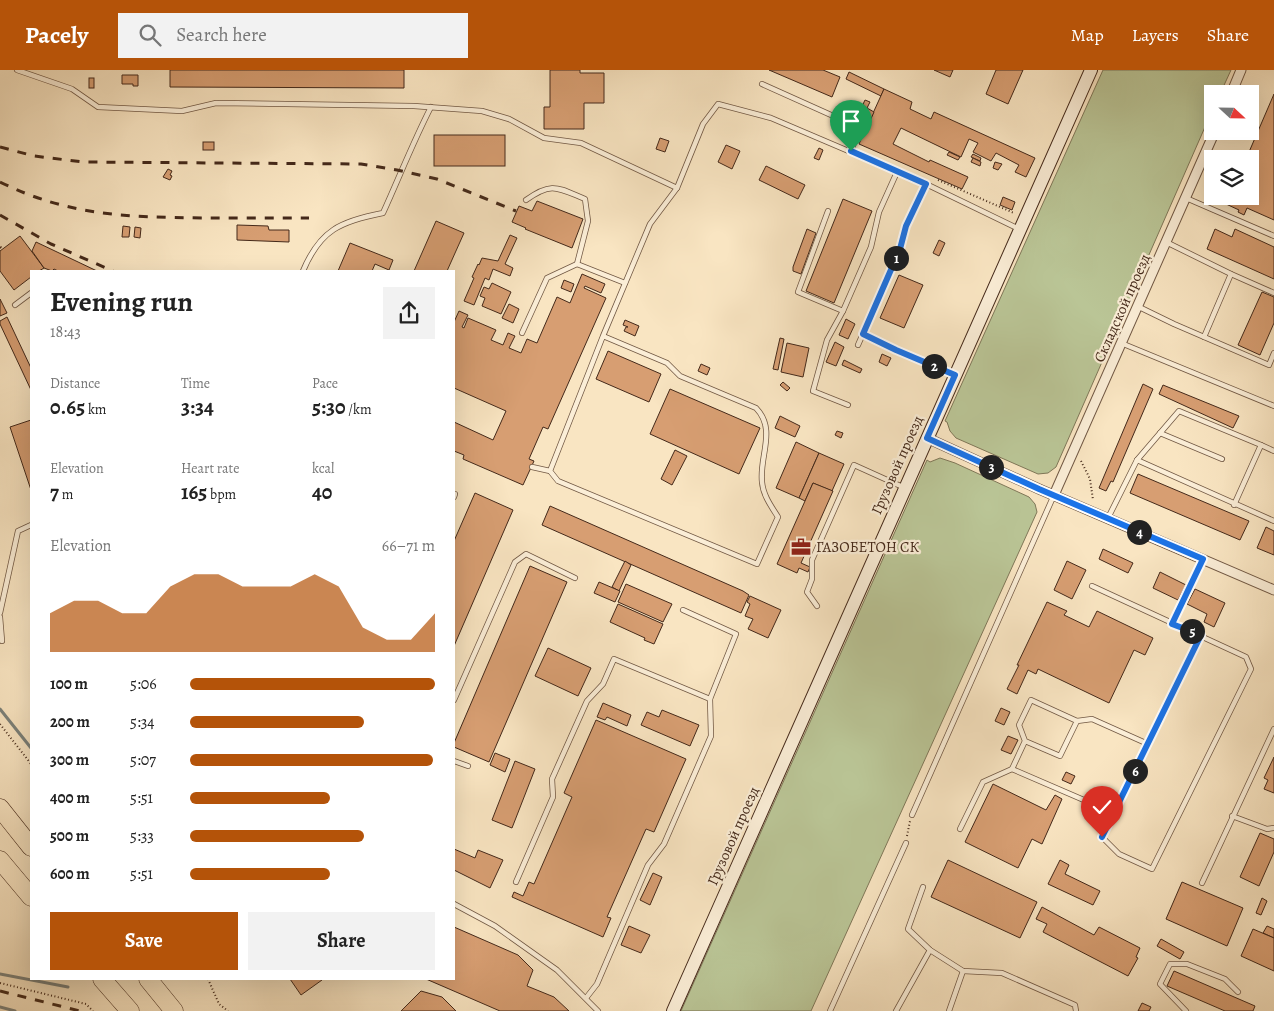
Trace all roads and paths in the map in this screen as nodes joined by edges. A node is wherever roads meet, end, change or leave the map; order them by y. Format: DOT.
graph roads {
  1 [pos="17,70"];
  2 [pos="1091,70"];
  3 [pos="1242,70"];
  4 [pos="762,84"];
  5 [pos="1235,85"];
  6 [pos="431,107"];
  7 [pos="1210,140"];
  8 [pos="851,151"];
  9 [pos="897,172"];
  10 [pos="926,184"];
  11 [pos="677,188"];
  12 [pos="1185,198"];
  13 [pos="526,200"];
  14 [pos="828,211"];
  15 [pos="1020,229"];
  16 [pos="1274,236"];
  17 [pos="1166,242"];
  18 [pos="577,264"];
  19 [pos="304,270"];
  20 [pos="1231,274"];
  21 [pos="625,283"];
  22 [pos="1274,293"];
  23 [pos="30,294"];
  24 [pos="15,306"];
  25 [pos="1137,306"];
  26 [pos="843,311"];
  27 [pos="522,333"];
  28 [pos="863,334"];
  29 [pos="603,336"];
  30 [pos="1204,336"];
  31 [pos="1121,343"];
  32 [pos="858,345"];
  33 [pos="1274,353"];
  34 [pos="955,375"];
  35 [pos="848,405"];
  36 [pos="1274,406"];
  37 [pos="1160,432"];
  38 [pos="927,438"];
  39 [pos="1261,445"];
  40 [pos="1274,451"];
  41 [pos="1222,459"];
  42 [pos="1137,460"];
  43 [pos="1080,461"];
  44 [pos="532,466"];
  45 [pos="550,471"];
  46 [pos="905,488"];
  47 [pos="1054,495"];
  48 [pos="1093,500"];
  49 [pos="1234,505"];
  50 [pos="1108,518"];
  51 [pos="1274,521"];
  52 [pos="30,525"];
  53 [pos="1203,559"];
  54 [pos="575,578"];
  55 [pos="1092,586"];
  56 [pos="1274,590"];
  57 [pos="817,606"];
  58 [pos="683,610"];
  59 [pos="0,613"];
  60 [pos="0,617"];
  61 [pos="1172,624"];
  62 [pos="1201,635"];
  63 [pos="2,641"];
  64 [pos="455,698"];
  65 [pos="710,699"];
  66 [pos="1077,721"];
  67 [pos="0,724"];
  68 [pos="1274,729"];
  69 [pos="1025,741"];
  70 [pos="1148,744"];
  71 [pos="455,761"];
  72 [pos="30,763"];
  73 [pos="468,766"];
  74 [pos="1012,769"];
  75 [pos="0,808"];
  76 [pos="1114,812"];
  77 [pos="912,815"];
  78 [pos="1232,816"];
  79 [pos="1274,828"];
  80 [pos="960,829"];
  81 [pos="906,843"];
  82 [pos="30,846"];
  83 [pos="0,860"];
  84 [pos="516,882"];
  85 [pos="1202,883"];
  86 [pos="923,887"];
  87 [pos="30,896"];
  88 [pos="455,905"];
  89 [pos="930,950"];
  90 [pos="963,971"];
  91 [pos="103,980"];
  92 [pos="149,980"];
  93 [pos="208,980"];
  94 [pos="0,983"];
  95 [pos="1238,992"];
  96 [pos="586,998"];
  97 [pos="93,1011"];
  98 [pos="130,1011"];
  99 [pos="174,1011"];
  100 [pos="228,1011"];
  101 [pos="598,1011"];
  102 [pos="673,1011"];
  103 [pos="830,1011"];
  104 [pos="896,1011"];
  105 [pos="949,1011"];
  106 [pos="1076,1011"];
  107 [pos="1186,1011"];
  1 -- 6 [label="lane"];
  2 -- 15 [label="street, Грузовой проезд"];
  3 -- 5 [label="street"];
  4 -- 8 [label="lane"];
  6 -- 11 [label="lane"];
  6 -- 19 [label="lane"];
  7 -- 12 [label="street, Складской проезд"];
  8 -- 9 [label="lane"];
  8 -- 11 [label="lane"];
  9 -- 10 [label="lane"];
  9 -- 26 [label="lane"];
  10 -- 15 [label="lane"];
  10 -- 28 [label="lane"];
  11 -- 21 [label="lane"];
  12 -- 16 [label="lane"];
  12 -- 17 [label="street, Складской проезд"];
  13 -- 18 [label="lane"];
  14 -- 26 [label="lane"];
  15 -- 34 [label="street, Грузовой проезд"];
  17 -- 20 [label="lane"];
  17 -- 25 [label="street, Складской проезд"];
  18 -- 21 [label="lane"];
  18 -- 27 [label="lane"];
  20 -- 22 [label="lane"];
  20 -- 30 [label="lane"];
  21 -- 29 [label="lane"];
  23 -- 24 [label="lane"];
  25 -- 30 [label="lane"];
  25 -- 31 [label="street, Складской проезд"];
  26 -- 35 [label="lane"];
  28 -- 32 [label="lane"];
  28 -- 34 [label="lane"];
  29 -- 45 [label="lane"];
  29 -- 45 [label="lane"];
  30 -- 33 [label="lane"];
  31 -- 36 [label="lane"];
  31 -- 47 [label="street, Складской проезд"];
  34 -- 38 [label="street, Грузовой проезд"];
  37 -- 39 [label="lane"];
  37 -- 41 [label="lane"];
  37 -- 42 [label="lane"];
  38 -- 46 [label="street, Грузовой проезд"];
  38 -- 47 [label="street"];
  39 -- 40 [label="lane"];
  39 -- 49 [label="lane"];
  42 -- 49 [label="lane"];
  42 -- 50 [label="lane"];
  43 -- 48 [label="path"];
  44 -- 45 [label="lane"];
  46 -- 57 [label="lane"];
  46 -- 102 [label="street, Грузовой проезд"];
  47 -- 50 [label="street"];
  47 -- 77 [label="lane"];
  49 -- 51 [label="lane"];
  50 -- 53 [label="street"];
  52 -- 59 [label="lane"];
  53 -- 56 [label="street"];
  53 -- 61 [label="lane"];
  54 -- 64 [label="lane"];
  55 -- 61 [label="lane"];
  58 -- 65 [label="lane"];
  60 -- 63 [label="lane"];
  61 -- 62 [label="lane"];
  62 -- 70 [label="lane"];
  62 -- 76 [label="lane"];
  65 -- 84 [label="lane"];
  65 -- 96 [label="lane"];
  66 -- 69 [label="lane"];
  66 -- 69 [label="lane"];
  66 -- 70 [label="lane"];
  67 -- 72 [label="path"];
  68 -- 78 [label="lane"];
  69 -- 74 [label="lane"];
  70 -- 76 [label="lane"];
  71 -- 73 [label="lane"];
  74 -- 76 [label="lane"];
  74 -- 80 [label="lane"];
  75 -- 82 [label="highway"];
  77 -- 81 [label="path"];
  78 -- 79 [label="lane"];
  78 -- 85 [label="lane"];
  81 -- 103 [label="lane"];
  83 -- 87 [label="highway"];
  86 -- 89 [label="lane"];
  88 -- 96 [label="lane"];
  89 -- 90 [label="lane"];
  89 -- 104 [label="lane"];
  90 -- 105 [label="lane"];
  90 -- 106 [label="lane"];
  91 -- 98 [label="highway"];
  92 -- 99 [label="highway"];
  93 -- 100 [label="path"];
  94 -- 97 [label="path"];
  95 -- 107 [label="lane"];
  96 -- 101 [label="lane"];
}
